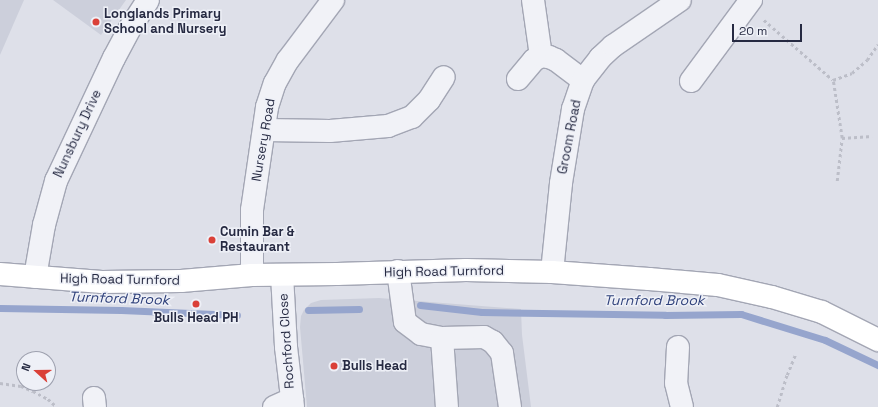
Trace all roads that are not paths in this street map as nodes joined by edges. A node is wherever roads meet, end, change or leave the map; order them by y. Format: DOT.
graph roads {
  1 [pos="148,0"];
  2 [pos="333,0"];
  3 [pos="532,0"];
  4 [pos="680,0"];
  5 [pos="749,2"];
  6 [pos="541,56"];
  7 [pos="444,78"];
  8 [pos="518,79"];
  9 [pos="584,80"];
  10 [pos="691,82"];
  11 [pos="265,130"];
  12 [pos="398,271"];
  13 [pos="552,272"];
  14 [pos="0,274"];
  15 [pos="252,275"];
  16 [pos="282,275"];
  17 [pos="35,277"];
  18 [pos="442,338"];
  19 [pos="878,340"];
  20 [pos="678,347"];
  21 [pos="286,404"];
  22 [pos="447,407"];
  23 [pos="510,407"];
  24 [pos="682,407"];
  1 -- 17 [label="street, Nunsbury Drive"];
  2 -- 11 [label="street, Nursery Road"];
  3 -- 6 [label="street"];
  4 -- 9 [label="street, Groom Road"];
  5 -- 10 [label="street"];
  6 -- 8 [label="street"];
  6 -- 9 [label="street"];
  7 -- 11 [label="street"];
  9 -- 13 [label="street, Groom Road"];
  11 -- 15 [label="street, Nursery Road"];
  12 -- 13 [label="main road, High Road Turnford"];
  12 -- 16 [label="main road, High Road Turnford"];
  12 -- 18 [label="street"];
  13 -- 19 [label="main road, High Road Turnford"];
  14 -- 17 [label="main road, High Road Turnford"];
  15 -- 16 [label="main road, High Road Turnford"];
  15 -- 17 [label="main road, High Road Turnford"];
  16 -- 21 [label="street, Rochford Close"];
  18 -- 22 [label="street"];
  18 -- 23 [label="street"];
  20 -- 24 [label="street"];
}
